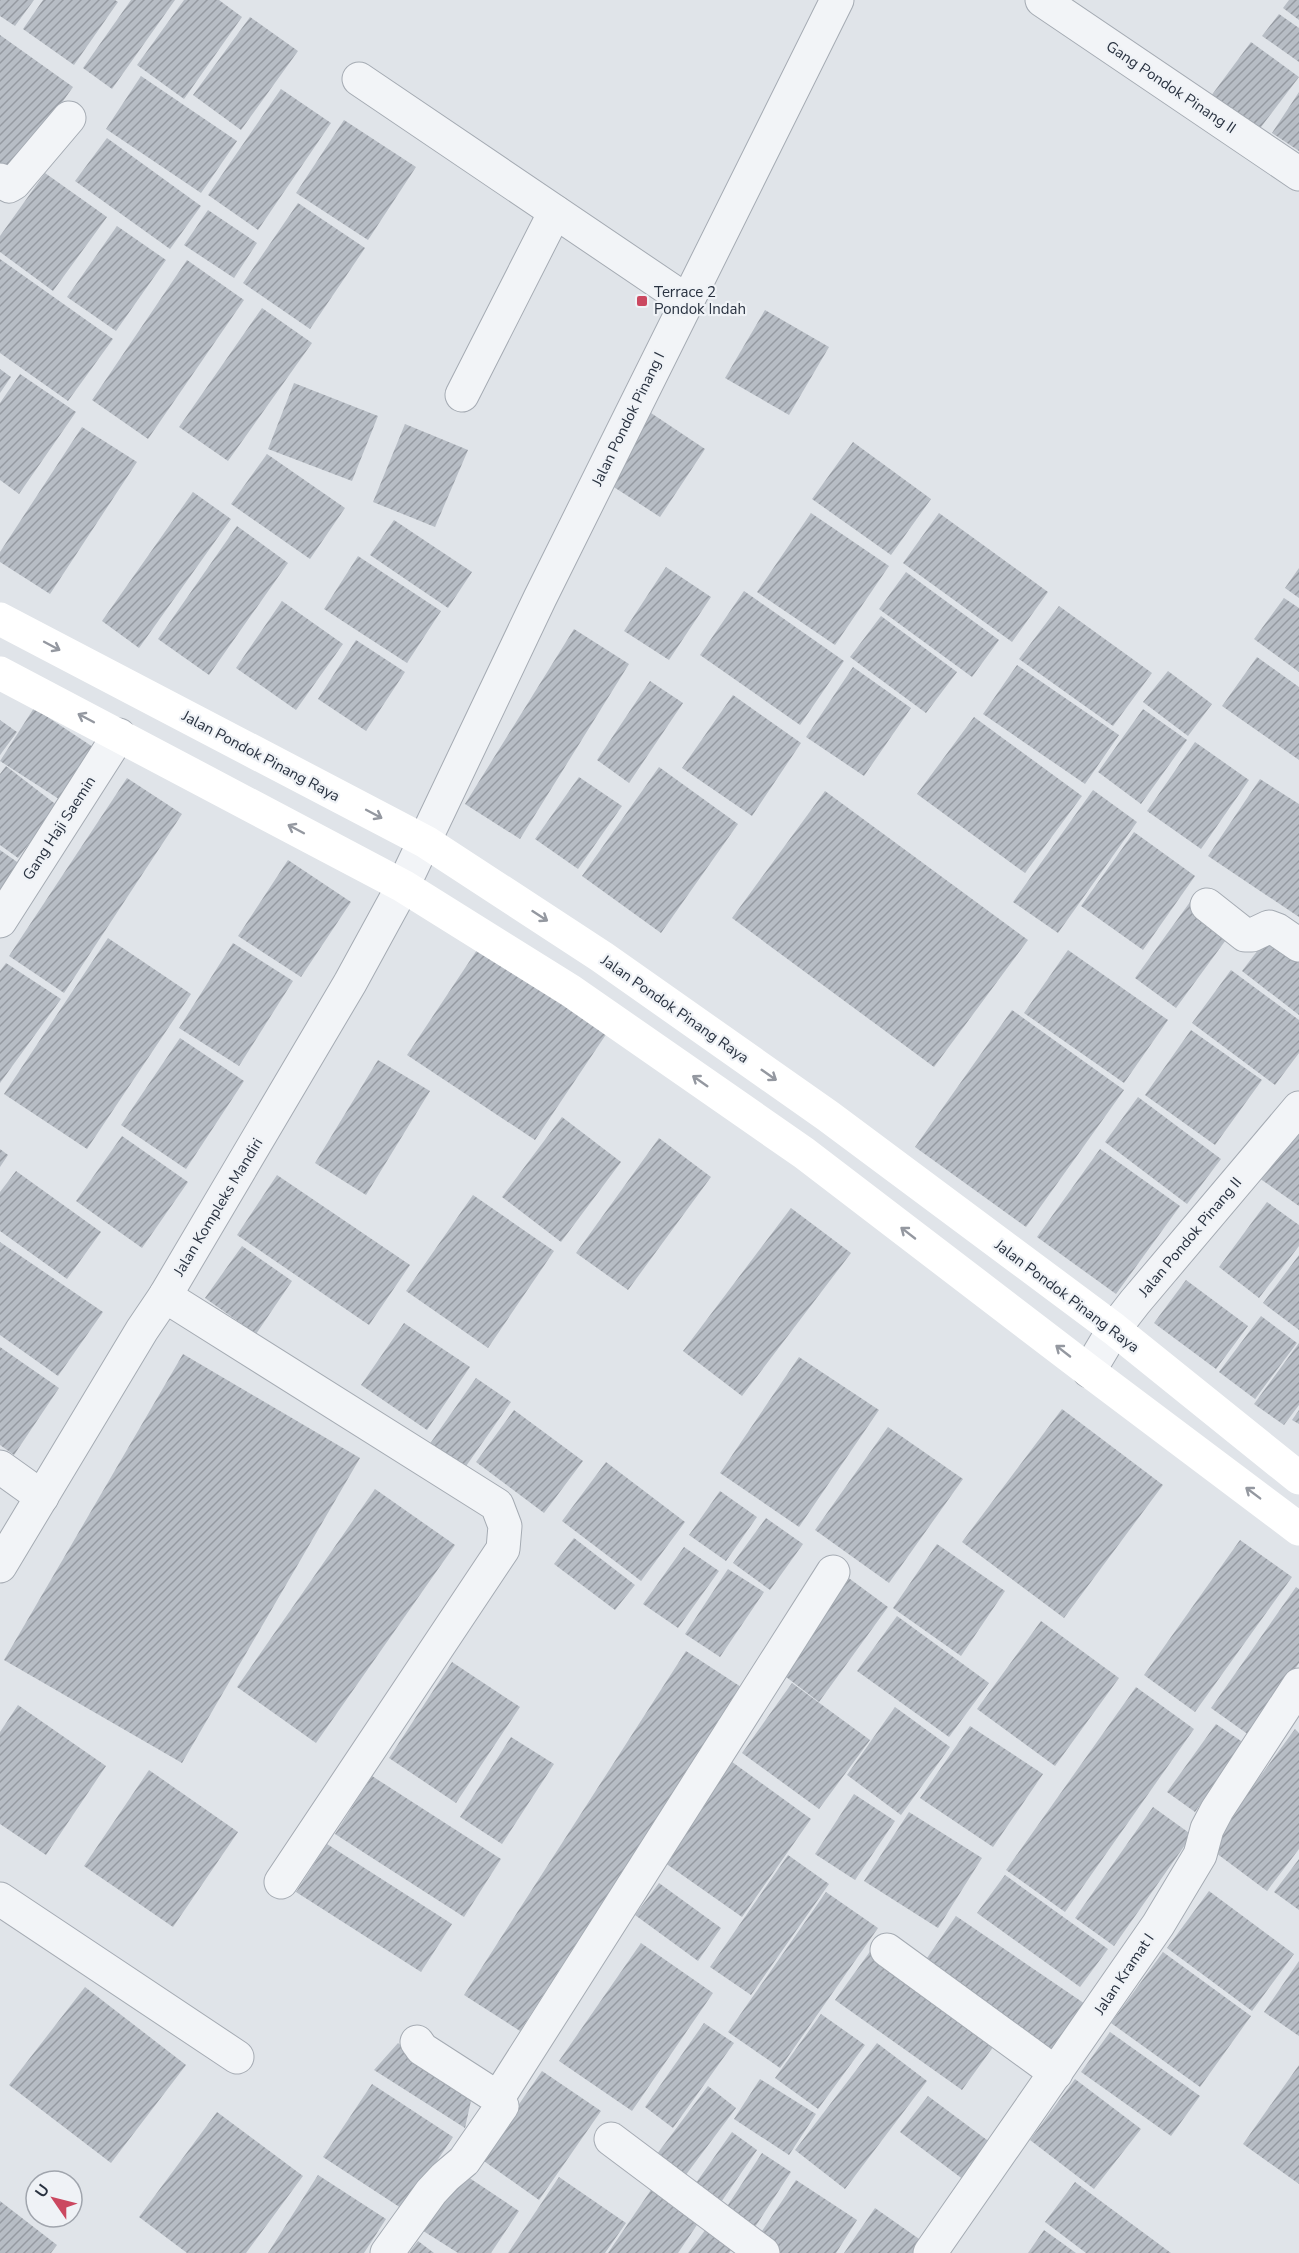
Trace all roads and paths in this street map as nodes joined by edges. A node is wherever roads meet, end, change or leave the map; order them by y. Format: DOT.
graph roads {
  1 [pos="837,0"];
  2 [pos="1042,0"];
  3 [pos="358,79"];
  4 [pos="69,118"];
  5 [pos="1299,174"];
  6 [pos="0,180"];
  7 [pos="555,212"];
  8 [pos="687,301"];
  9 [pos="462,395"];
  10 [pos="0,619"];
  11 [pos="0,673"];
  12 [pos="119,735"];
  13 [pos="426,842"];
  14 [pos="404,886"];
  15 [pos="1207,905"];
  16 [pos="0,921"];
  17 [pos="1299,945"];
  18 [pos="1299,1108"];
  19 [pos="165,1296"];
  20 [pos="1114,1329"];
  21 [pos="1089,1371"];
  22 [pos="0,1467"];
  23 [pos="1299,1478"];
  24 [pos="42,1497"];
  25 [pos="1299,1529"];
  26 [pos="0,1566"];
  27 [pos="833,1572"];
  28 [pos="1299,1685"];
  29 [pos="281,1882"];
  30 [pos="0,1899"];
  31 [pos="887,1950"];
  32 [pos="417,2042"];
  33 [pos="237,2057"];
  34 [pos="1056,2073"];
  35 [pos="498,2098"];
  36 [pos="611,2139"];
  37 [pos="387,2253"];
  38 [pos="763,2253"];
  39 [pos="930,2253"];
  1 -- 8 [label="street, Jalan Pondok Pinang I"];
  2 -- 5 [label="street, Gang Pondok Pinang II"];
  3 -- 7 [label="street"];
  4 -- 6 [label="street"];
  7 -- 8 [label="street"];
  7 -- 9 [label="street"];
  8 -- 13 [label="street, Jalan Pondok Pinang I"];
  10 -- 13 [label="main road, Jalan Pondok Pinang Raya, one-way"];
  12 -- 11 [label="main road, one-way"];
  14 -- 12 [label="main road, one-way"];
  12 -- 16 [label="street, Gang Haji Saemin"];
  13 -- 14 [label="street, Jalan Kompleks Mandiri"];
  13 -- 20 [label="main road, Jalan Pondok Pinang Raya, one-way"];
  14 -- 19 [label="street, Jalan Kompleks Mandiri"];
  21 -- 14 [label="main road, one-way"];
  15 -- 17 [label="street"];
  18 -- 20 [label="street, Jalan Pondok Pinang II"];
  19 -- 24 [label="street, Jalan Kompleks Mandiri"];
  19 -- 29 [label="street"];
  20 -- 21 [label="street, Jalan Pondok Pinang II"];
  20 -- 23 [label="main road, Jalan Pondok Pinang Raya"];
  25 -- 21 [label="main road, one-way"];
  22 -- 24 [label="street"];
  24 -- 26 [label="street, Jalan Kompleks Mandiri"];
  27 -- 35 [label="street"];
  28 -- 34 [label="street, Jalan Kramat I"];
  30 -- 33 [label="street"];
  31 -- 34 [label="street"];
  32 -- 35 [label="street"];
  34 -- 39 [label="street, Jalan Kramat I"];
  35 -- 37 [label="street"];
  36 -- 38 [label="street"];
}
